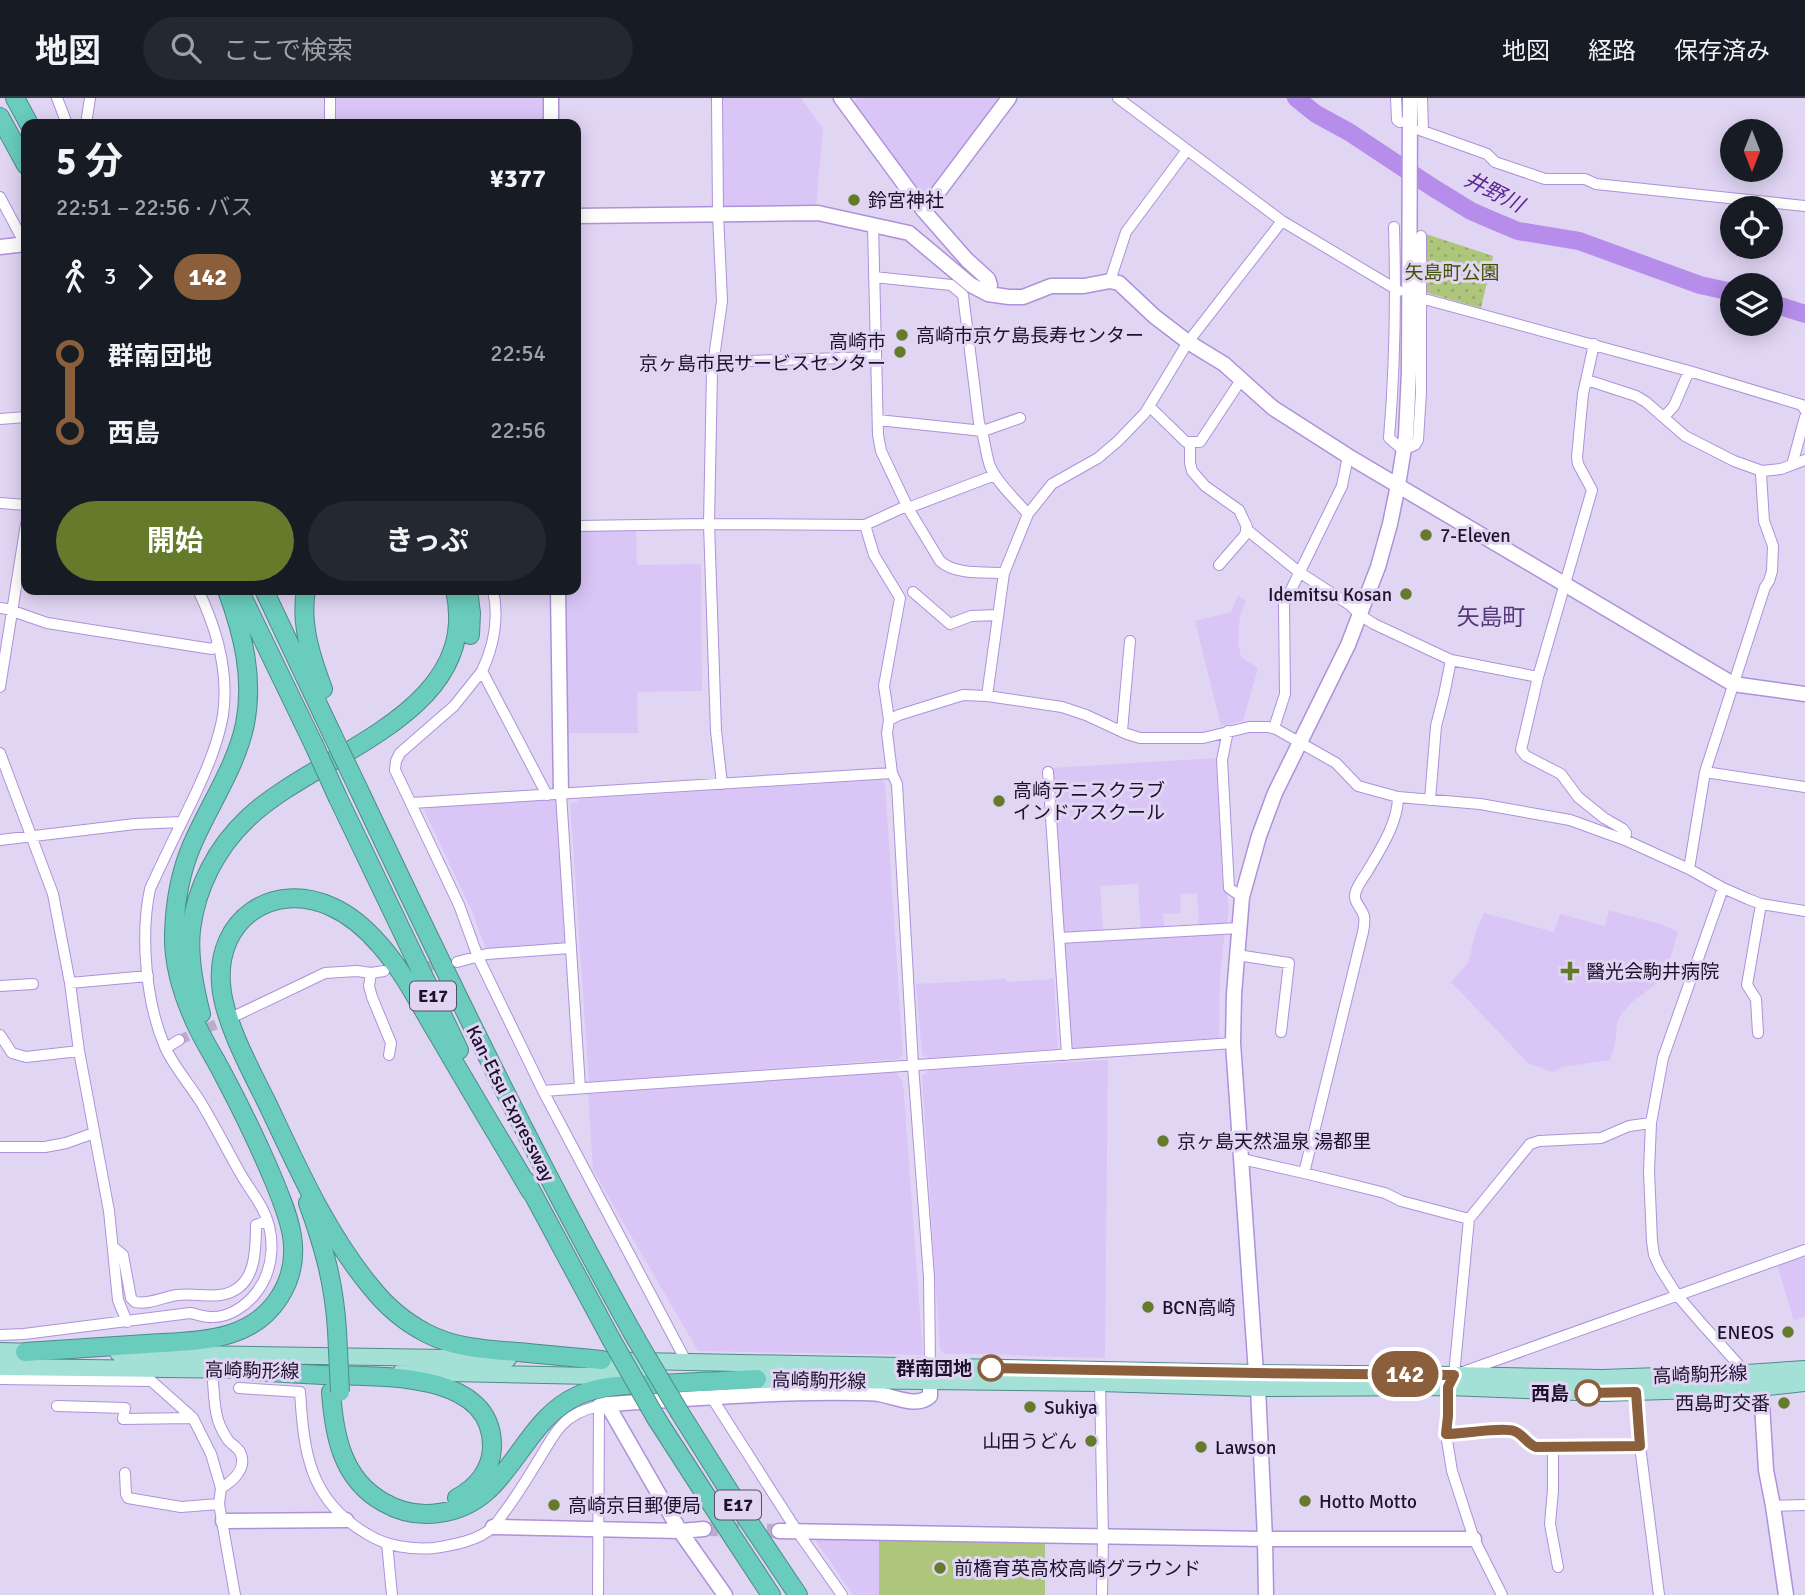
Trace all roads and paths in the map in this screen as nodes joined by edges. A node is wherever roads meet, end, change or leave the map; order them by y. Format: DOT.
graph roads {
  1 [pos="15,98"];
  2 [pos="57,98"];
  3 [pos="90,98"];
  4 [pos="330,98"];
  5 [pos="551,98"];
  6 [pos="717,98"];
  7 [pos="1009,98"];
  8 [pos="1118,98"];
  9 [pos="1396,98"];
  10 [pos="1410,98"];
  11 [pos="1422,98"];
  12 [pos="846,100"];
  13 [pos="0,117"];
  14 [pos="26,119"];
  15 [pos="65,119"];
  16 [pos="87,119"];
  17 [pos="330,119"];
  18 [pos="551,119"];
  19 [pos="1400,122"];
  20 [pos="1186,149"];
  21 [pos="21,156"];
  22 [pos="0,197"];
  23 [pos="1805,206"];
  24 [pos="924,211"];
  25 [pos="718,214"];
  26 [pos="581,216"];
  27 [pos="1282,221"];
  28 [pos="873,225"];
  29 [pos="1394,227"];
  30 [pos="21,236"];
  31 [pos="1421,236"];
  32 [pos="21,245"];
  33 [pos="0,247"];
  34 [pos="874,277"];
  35 [pos="1110,281"];
  36 [pos="1398,291"];
  37 [pos="988,294"];
  38 [pos="1419,297"];
  39 [pos="1188,342"];
  40 [pos="1594,344"];
  41 [pos="876,357"];
  42 [pos="713,362"];
  43 [pos="1689,371"];
  44 [pos="1241,380"];
  45 [pos="1587,380"];
  46 [pos="1150,407"];
  47 [pos="1805,410"];
  48 [pos="21,417"];
  49 [pos="1664,417"];
  50 [pos="1805,417"];
  51 [pos="1020,418"];
  52 [pos="0,419"];
  53 [pos="878,420"];
  54 [pos="983,431"];
  55 [pos="1189,443"];
  56 [pos="1404,450"];
  57 [pos="1348,456"];
  58 [pos="1805,460"];
  59 [pos="1792,465"];
  60 [pos="1762,471"];
  61 [pos="995,475"];
  62 [pos="1398,485"];
  63 [pos="0,503"];
  64 [pos="21,505"];
  65 [pos="908,508"];
  66 [pos="1028,514"];
  67 [pos="709,524"];
  68 [pos="865,525"];
  69 [pos="581,526"];
  70 [pos="1246,529"];
  71 [pos="21,557"];
  72 [pos="1219,565"];
  73 [pos="1299,572"];
  74 [pos="1004,573"];
  75 [pos="1566,585"];
  76 [pos="913,592"];
  77 [pos="201,595"];
  78 [pos="229,595"];
  79 [pos="241,595"];
  80 [pos="267,595"];
  81 [pos="306,595"];
  82 [pos="456,595"];
  83 [pos="469,595"];
  84 [pos="493,595"];
  85 [pos="558,595"];
  86 [pos="0,608"];
  87 [pos="13,611"];
  88 [pos="998,615"];
  89 [pos="1360,615"];
  90 [pos="1130,641"];
  91 [pos="218,644"];
  92 [pos="1451,660"];
  93 [pos="482,671"];
  94 [pos="1538,677"];
  95 [pos="1734,684"];
  96 [pos="0,687"];
  97 [pos="1805,694"];
  98 [pos="987,696"];
  99 [pos="889,720"];
  100 [pos="1274,729"];
  101 [pos="1122,731"];
  102 [pos="1228,731"];
  103 [pos="336,732"];
  104 [pos="1300,743"];
  105 [pos="0,753"];
  106 [pos="1048,772"];
  107 [pos="1705,772"];
  108 [pos="892,773"];
  109 [pos="722,784"];
  110 [pos="1805,787"];
  111 [pos="554,794"];
  112 [pos="1398,797"];
  113 [pos="1430,800"];
  114 [pos="412,803"];
  115 [pos="182,822"];
  116 [pos="31,837"];
  117 [pos="0,840"];
  118 [pos="1625,840"];
  119 [pos="1689,869"];
  120 [pos="1723,888"];
  121 [pos="1242,897"];
  122 [pos="1761,904"];
  123 [pos="1805,911"];
  124 [pos="1239,928"];
  125 [pos="1059,938"];
  126 [pos="570,948"];
  127 [pos="1237,955"];
  128 [pos="478,957"];
  129 [pos="452,970"];
  130 [pos="384,971"];
  131 [pos="371,973"];
  132 [pos="148,976"];
  133 [pos="70,983"];
  134 [pos="33,984"];
  135 [pos="0,986"];
  136 [pos="235,1016"];
  137 [pos="1281,1032"];
  138 [pos="1758,1033"];
  139 [pos="0,1035"];
  140 [pos="179,1040"];
  141 [pos="1233,1043"];
  142 [pos="166,1048"];
  143 [pos="79,1051"];
  144 [pos="389,1055"];
  145 [pos="1067,1055"];
  146 [pos="913,1065"];
  147 [pos="249,1066"];
  148 [pos="224,1076"];
  149 [pos="580,1088"];
  150 [pos="542,1091"];
  151 [pos="1651,1123"];
  152 [pos="94,1133"];
  153 [pos="286,1144"];
  154 [pos="0,1147"];
  155 [pos="263,1155"];
  156 [pos="1242,1159"];
  157 [pos="1304,1172"];
  158 [pos="531,1192"];
  159 [pos="1469,1219"];
  160 [pos="267,1222"];
  161 [pos="113,1247"];
  162 [pos="1805,1250"];
  163 [pos="1677,1294"];
  164 [pos="211,1317"];
  165 [pos="127,1322"];
  166 [pos="332,1331"];
  167 [pos="213,1334"];
  168 [pos="0,1335"];
  169 [pos="0,1351"];
  170 [pos="25,1352"];
  171 [pos="602,1360"];
  172 [pos="686,1361"];
  173 [pos="0,1367"];
  174 [pos="137,1368"];
  175 [pos="237,1369"];
  176 [pos="1805,1369"];
  177 [pos="1746,1373"];
  178 [pos="930,1374"];
  179 [pos="0,1379"];
  180 [pos="757,1379"];
  181 [pos="151,1381"];
  182 [pos="214,1381"];
  183 [pos="1257,1381"];
  184 [pos="1451,1381"];
  185 [pos="1100,1383"];
  186 [pos="1805,1383"];
  187 [pos="239,1388"];
  188 [pos="1759,1388"];
  189 [pos="335,1392"];
  190 [pos="1636,1392"];
  191 [pos="712,1398"];
  192 [pos="603,1405"];
  193 [pos="57,1406"];
  194 [pos="193,1418"];
  195 [pos="1446,1434"];
  196 [pos="1640,1446"];
  197 [pos="1553,1447"];
  198 [pos="125,1473"];
  199 [pos="221,1488"];
  200 [pos="219,1504"];
  201 [pos="1805,1505"];
  202 [pos="1773,1506"];
  203 [pos="346,1520"];
  204 [pos="223,1521"];
  205 [pos="493,1527"];
  206 [pos="704,1529"];
  207 [pos="597,1530"];
  208 [pos="680,1531"];
  209 [pos="779,1531"];
  210 [pos="797,1531"];
  211 [pos="1103,1536"];
  212 [pos="1265,1539"];
  213 [pos="1474,1539"];
  214 [pos="387,1543"];
  215 [pos="1558,1567"];
  216 [pos="235,1595"];
  217 [pos="392,1595"];
  218 [pos="598,1595"];
  219 [pos="726,1595"];
  220 [pos="771,1595"];
  221 [pos="798,1595"];
  222 [pos="842,1595"];
  223 [pos="1102,1595"];
  224 [pos="1266,1595"];
  225 [pos="1502,1595"];
  226 [pos="1659,1595"];
  227 [pos="1786,1595"];
  1 -- 14 [label="highway"];
  2 -- 15 [label="street"];
  3 -- 16 [label="street"];
  4 -- 17 [label="street"];
  5 -- 18 [label="street"];
  6 -- 25 [label="street"];
  7 -- 24 [label="street"];
  8 -- 20 [label="street"];
  9 -- 19 [label="street"];
  10 -- 56 [label="street"];
  11 -- 23 [label="street"];
  12 -- 24 [label="street"];
  13 -- 21 [label="highway"];
  20 -- 27 [label="street"];
  20 -- 35 [label="street"];
  22 -- 30 [label="street"];
  24 -- 37 [label="street"];
  25 -- 26 [label="street"];
  25 -- 28 [label="street"];
  25 -- 42 [label="street"];
  27 -- 36 [label="street"];
  27 -- 39 [label="street"];
  28 -- 34 [label="street"];
  28 -- 37 [label="street"];
  29 -- 36 [label="street"];
  31 -- 38 [label="street"];
  32 -- 33 [label="street"];
  34 -- 41 [label="street"];
  34 -- 54 [label="street"];
  35 -- 37 [label="street"];
  35 -- 39 [label="street"];
  36 -- 56 [label="street"];
  38 -- 40 [label="street"];
  38 -- 56 [label="street"];
  39 -- 44 [label="street"];
  39 -- 46 [label="street"];
  40 -- 43 [label="street"];
  40 -- 45 [label="street"];
  41 -- 42 [label="street"];
  41 -- 53 [label="street"];
  42 -- 67 [label="street"];
  43 -- 47 [label="street"];
  43 -- 49 [label="street"];
  44 -- 55 [label="street"];
  44 -- 57 [label="street"];
  45 -- 49 [label="street"];
  45 -- 75 [label="street"];
  46 -- 55 [label="street"];
  46 -- 66 [label="street"];
  48 -- 52 [label="street"];
  49 -- 60 [label="street"];
  50 -- 59 [label="street"];
  51 -- 54 [label="street"];
  53 -- 54 [label="street"];
  53 -- 65 [label="street"];
  54 -- 61 [label="street"];
  55 -- 70 [label="street"];
  56 -- 62 [label="street"];
  57 -- 62 [label="street"];
  57 -- 73 [label="street"];
  58 -- 59 [label="street"];
  59 -- 60 [label="street"];
  60 -- 95 [label="street"];
  61 -- 65 [label="street"];
  61 -- 66 [label="street"];
  62 -- 75 [label="street"];
  62 -- 89 [label="street"];
  63 -- 64 [label="street"];
  65 -- 68 [label="street"];
  65 -- 74 [label="street"];
  66 -- 74 [label="street"];
  67 -- 68 [label="street"];
  67 -- 69 [label="street"];
  67 -- 109 [label="street"];
  68 -- 99 [label="street"];
  70 -- 72 [label="street"];
  70 -- 73 [label="street"];
  71 -- 87 [label="street"];
  73 -- 89 [label="street"];
  73 -- 100 [label="street"];
  74 -- 88 [label="street"];
  75 -- 94 [label="street"];
  75 -- 95 [label="street"];
  76 -- 88 [label="street"];
  77 -- 91 [label="street"];
  78 -- 148 [label="highway"];
  79 -- 158 [label="highway, Kan-Etsu Expressway / E17, bridge"];
  80 -- 103 [label="highway, Kan-Etsu Expressway / E17"];
  81 -- 103 [label="highway"];
  82 -- 148 [label="highway"];
  83 -- 147 [label="highway"];
  84 -- 93 [label="street"];
  85 -- 111 [label="street"];
  86 -- 87 [label="street"];
  87 -- 91 [label="street"];
  87 -- 96 [label="street"];
  88 -- 98 [label="street"];
  89 -- 92 [label="street"];
  89 -- 104 [label="street"];
  90 -- 101 [label="street"];
  91 -- 115 [label="street"];
  92 -- 94 [label="street"];
  92 -- 113 [label="street"];
  93 -- 111 [label="street"];
  93 -- 114 [label="street"];
  94 -- 118 [label="street"];
  95 -- 97 [label="street"];
  95 -- 107 [label="street"];
  98 -- 99 [label="street"];
  98 -- 101 [label="street"];
  99 -- 108 [label="street"];
  100 -- 102 [label="street"];
  100 -- 104 [label="street"];
  101 -- 102 [label="street"];
  102 -- 121 [label="street"];
  103 -- 129 [label="highway, Kan-Etsu Expressway / E17, bridge"];
  104 -- 112 [label="street"];
  104 -- 121 [label="street"];
  105 -- 116 [label="street"];
  106 -- 125 [label="street"];
  107 -- 110 [label="street"];
  107 -- 119 [label="street"];
  108 -- 109 [label="street"];
  108 -- 146 [label="street"];
  109 -- 111 [label="street"];
  111 -- 114 [label="street"];
  111 -- 126 [label="street"];
  112 -- 113 [label="street"];
  112 -- 157 [label="street"];
  113 -- 118 [label="street"];
  114 -- 128 [label="street"];
  115 -- 116 [label="street"];
  115 -- 132 [label="street"];
  116 -- 117 [label="street"];
  116 -- 133 [label="street"];
  118 -- 119 [label="street"];
  119 -- 120 [label="street"];
  120 -- 122 [label="street"];
  120 -- 151 [label="street"];
  121 -- 124 [label="street"];
  122 -- 123 [label="street"];
  122 -- 138 [label="street"];
  124 -- 125 [label="street"];
  124 -- 127 [label="street"];
  125 -- 145 [label="street"];
  126 -- 128 [label="street"];
  126 -- 149 [label="street"];
  127 -- 137 [label="street"];
  127 -- 141 [label="street"];
  128 -- 129 [label="street"];
  128 -- 150 [label="street"];
  129 -- 221 [label="highway, Kan-Etsu Expressway / E17, bridge"];
  130 -- 131 [label="street"];
  131 -- 136 [label="street"];
  131 -- 144 [label="street"];
  132 -- 133 [label="street"];
  132 -- 142 [label="street"];
  133 -- 143 [label="street"];
  134 -- 135 [label="street"];
  139 -- 143 [label="street"];
  140 -- 142 [label="street"];
  141 -- 145 [label="street"];
  141 -- 156 [label="street"];
  142 -- 160 [label="street"];
  143 -- 152 [label="street"];
  145 -- 146 [label="street"];
  146 -- 149 [label="street"];
  146 -- 178 [label="street"];
  147 -- 153 [label="highway"];
  147 -- 158 [label="highway"];
  148 -- 155 [label="highway"];
  149 -- 150 [label="street"];
  150 -- 172 [label="street"];
  151 -- 159 [label="street"];
  151 -- 163 [label="street"];
  152 -- 154 [label="street"];
  152 -- 161 [label="street"];
  153 -- 166 [label="highway"];
  153 -- 171 [label="highway"];
  155 -- 166 [label="highway"];
  155 -- 170 [label="highway"];
  156 -- 157 [label="street"];
  156 -- 183 [label="street"];
  157 -- 159 [label="street"];
  158 -- 220 [label="highway, Kan-Etsu Expressway / E17, bridge"];
  159 -- 184 [label="street"];
  160 -- 161 [label="street"];
  160 -- 164 [label="street"];
  161 -- 165 [label="street"];
  162 -- 163 [label="street"];
  163 -- 177 [label="street"];
  163 -- 184 [label="street"];
  164 -- 165 [label="street"];
  164 -- 167 [label="street"];
  165 -- 168 [label="street"];
  166 -- 189 [label="highway, bridge"];
  169 -- 170 [label="main road, 高崎駒形線"];
  170 -- 171 [label="main road, 高崎駒形線"];
  171 -- 172 [label="main road, 高崎駒形線"];
  172 -- 178 [label="main road, 高崎駒形線"];
  173 -- 174 [label="main road, 高崎駒形線"];
  174 -- 175 [label="main road, 高崎駒形線"];
  174 -- 181 [label="street"];
  175 -- 180 [label="main road, 高崎駒形線"];
  175 -- 189 [label="highway"];
  176 -- 177 [label="main road, 高崎駒形線"];
  177 -- 184 [label="main road, 高崎駒形線"];
  177 -- 188 [label="street"];
  178 -- 180 [label="main road, 高崎駒形線"];
  178 -- 183 [label="main road, 高崎駒形線"];
  178 -- 185 [label="main road, 高崎駒形線"];
  178 -- 191 [label="street"];
  179 -- 181 [label="street"];
  180 -- 189 [label="highway"];
  181 -- 194 [label="street"];
  182 -- 199 [label="street"];
  183 -- 184 [label="main road, 高崎駒形線"];
  183 -- 185 [label="main road, 高崎駒形線"];
  183 -- 212 [label="street"];
  184 -- 190 [label="main road, 高崎駒形線"];
  184 -- 195 [label="street"];
  185 -- 211 [label="street"];
  186 -- 188 [label="main road, 高崎駒形線"];
  187 -- 203 [label="street"];
  188 -- 190 [label="main road, 高崎駒形線"];
  188 -- 202 [label="street"];
  190 -- 196 [label="street"];
  191 -- 192 [label="street"];
  191 -- 210 [label="street"];
  192 -- 205 [label="street"];
  192 -- 207 [label="street"];
  192 -- 208 [label="street"];
  193 -- 194 [label="street"];
  194 -- 199 [label="street"];
  195 -- 197 [label="street"];
  195 -- 213 [label="street"];
  196 -- 197 [label="street"];
  196 -- 226 [label="street"];
  197 -- 215 [label="street"];
  198 -- 200 [label="street"];
  199 -- 200 [label="street"];
  200 -- 204 [label="street"];
  201 -- 202 [label="street"];
  202 -- 227 [label="street"];
  203 -- 204 [label="street"];
  203 -- 214 [label="street"];
  204 -- 216 [label="street"];
  205 -- 207 [label="street"];
  205 -- 214 [label="street"];
  206 -- 208 [label="street"];
  207 -- 208 [label="street"];
  207 -- 218 [label="street"];
  208 -- 219 [label="street"];
  209 -- 210 [label="street"];
  210 -- 211 [label="street"];
  210 -- 222 [label="street"];
  211 -- 212 [label="street"];
  211 -- 223 [label="street"];
  212 -- 213 [label="street"];
  212 -- 224 [label="street"];
  213 -- 225 [label="street"];
  214 -- 217 [label="street"];
}
